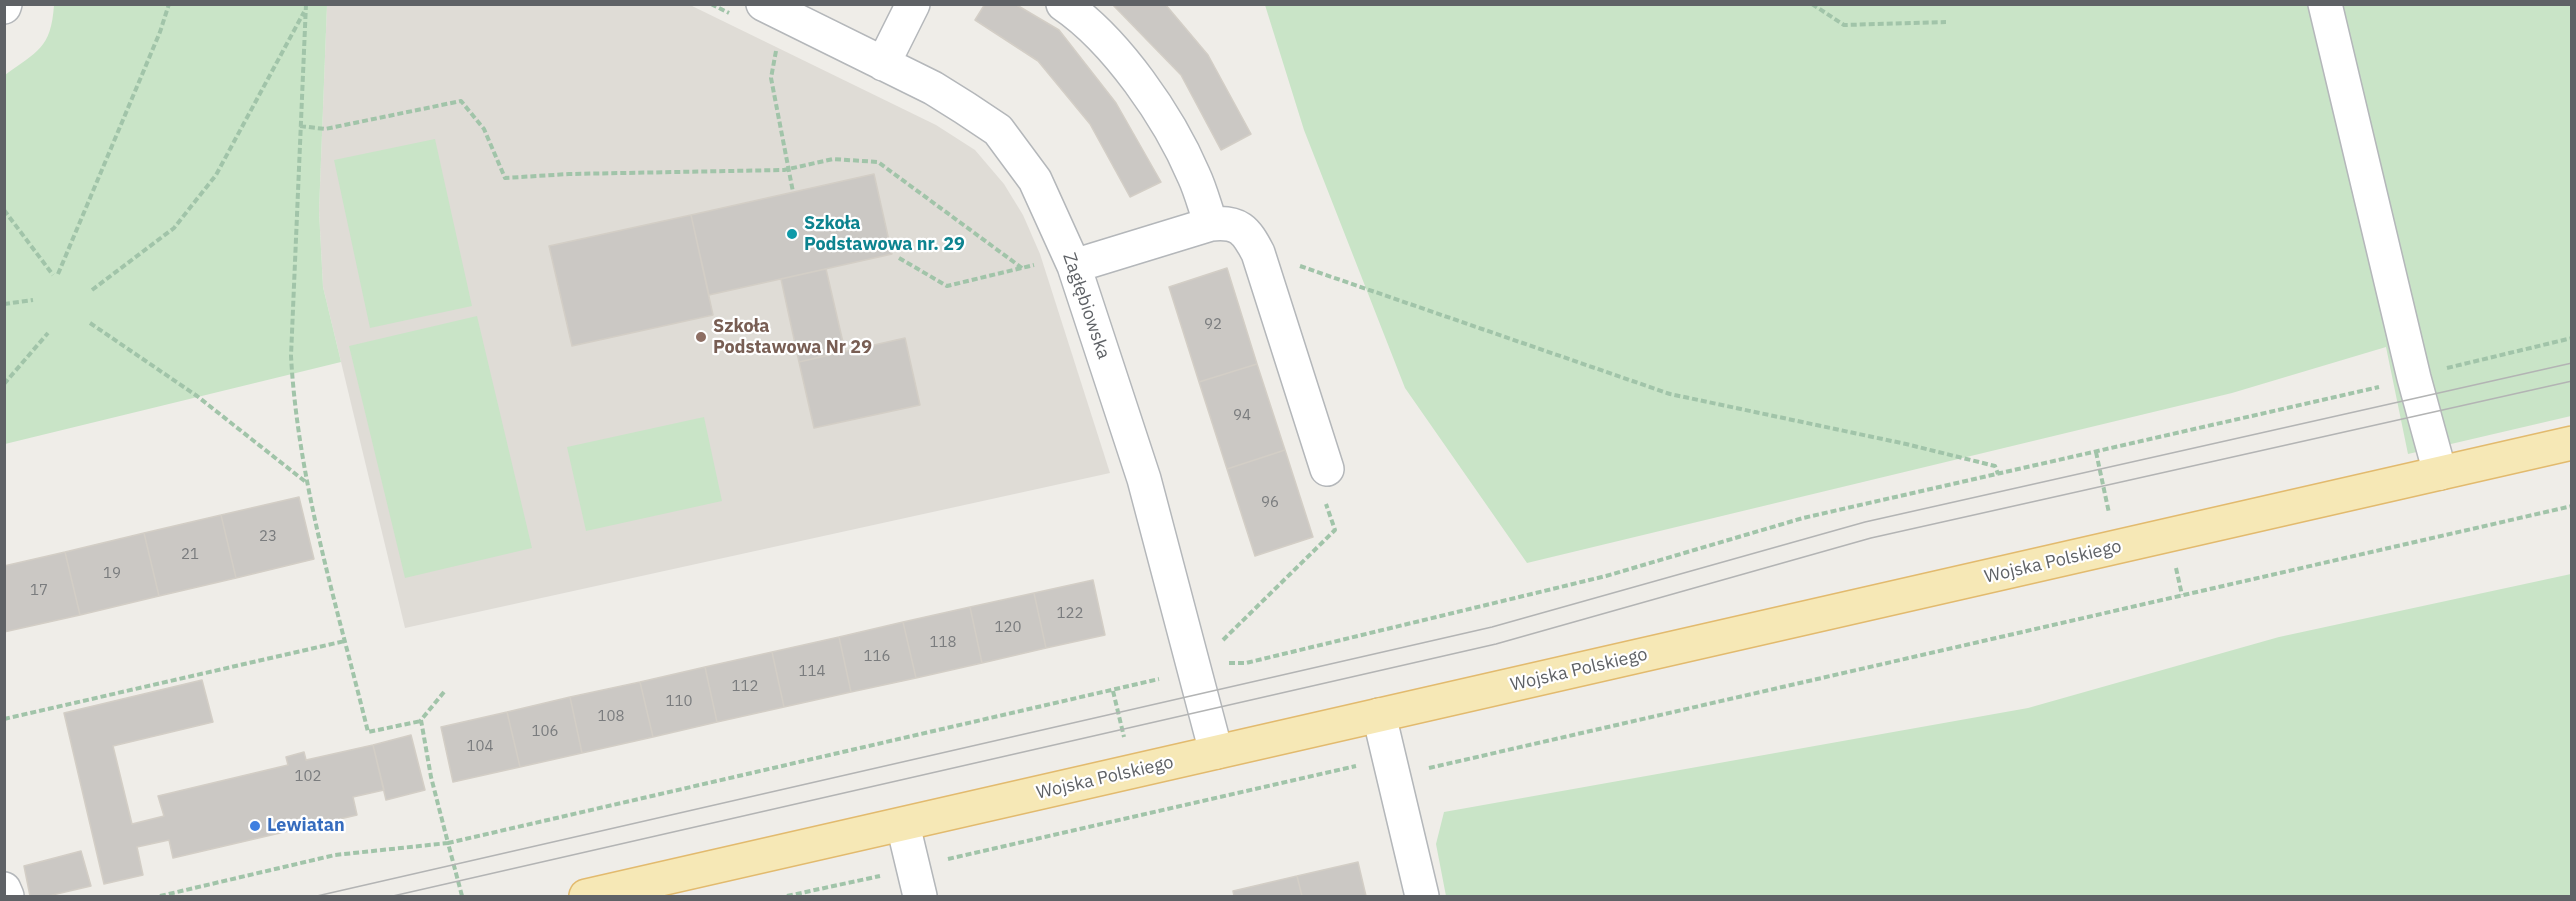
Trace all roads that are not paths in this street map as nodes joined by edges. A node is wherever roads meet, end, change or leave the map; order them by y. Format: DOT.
graph roads {
  1 [pos="763,4"];
  2 [pos="914,4"];
  3 [pos="1063,4"];
  4 [pos="2325,4"];
  5 [pos="883,64"];
  6 [pos="1211,224"];
  7 [pos="1074,266"];
  8 [pos="2571,443"];
  9 [pos="2440,473"];
  10 [pos="1325,483"];
  11 [pos="1379,715"];
  12 [pos="1216,752"];
  13 [pos="903,825"];
  14 [pos="917,882"];
  15 [pos="4,889"];
  16 [pos="6,897"];
  17 [pos="586,897"];
  18 [pos="1422,897"];
  1 -- 5 [label="street, Zagłębiowska"];
  2 -- 5 [label="street"];
  3 -- 6 [label="street"];
  4 -- 9 [label="street"];
  5 -- 7 [label="street, Zagłębiowska"];
  6 -- 7 [label="street"];
  6 -- 10 [label="street"];
  7 -- 12 [label="street, Zagłębiowska"];
  8 -- 9 [label="main road, Wojska Polskiego"];
  9 -- 11 [label="main road, Wojska Polskiego"];
  11 -- 12 [label="main road, Wojska Polskiego"];
  11 -- 18 [label="street"];
  12 -- 13 [label="main road, Wojska Polskiego"];
  13 -- 14 [label="street"];
  13 -- 17 [label="main road, Wojska Polskiego"];
  15 -- 16 [label="street"];
}
